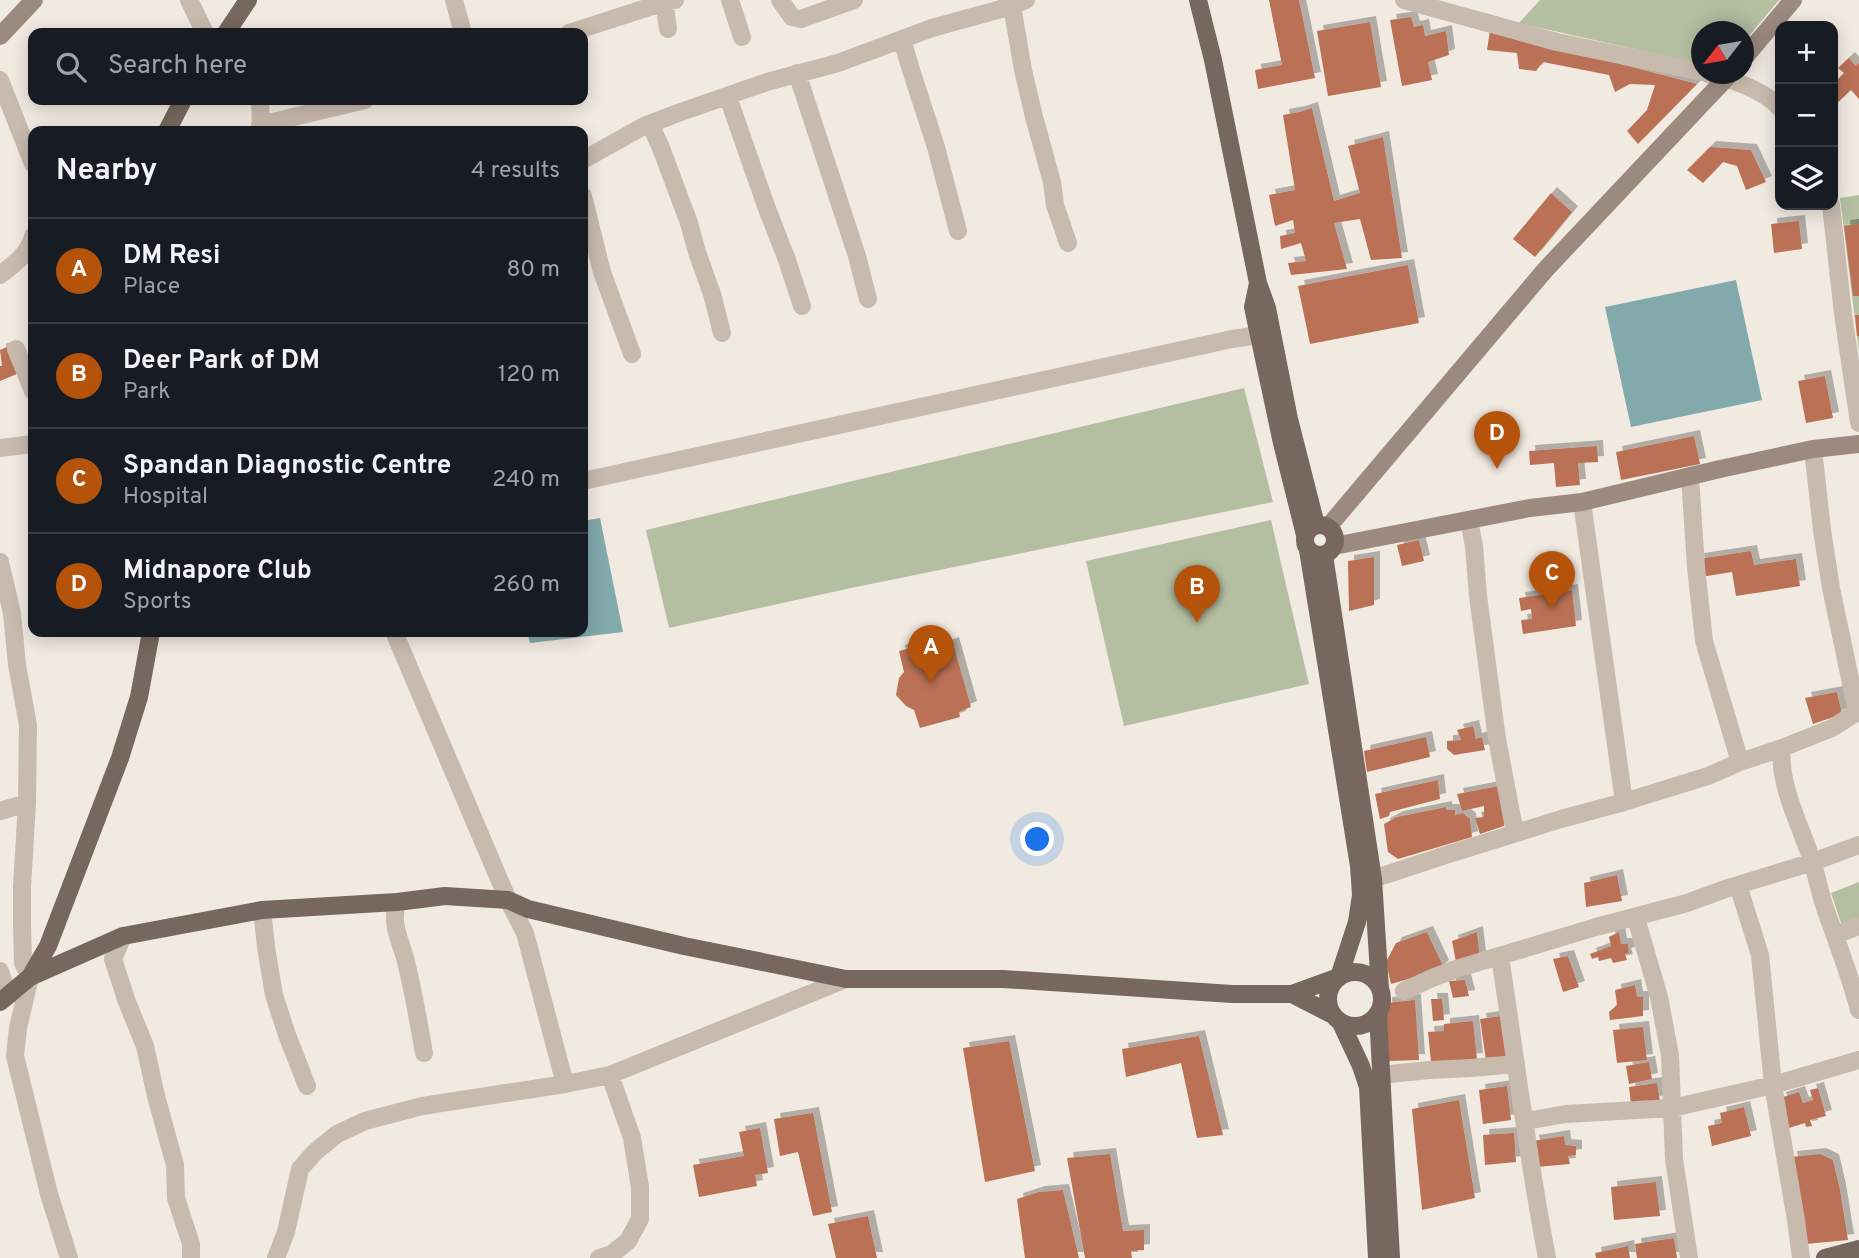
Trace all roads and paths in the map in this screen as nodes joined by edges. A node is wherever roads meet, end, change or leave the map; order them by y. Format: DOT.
graph roads {
  1 [pos="34,0"];
  2 [pos="189,0"];
  3 [pos="248,0"];
  4 [pos="454,0"];
  5 [pos="730,0"];
  6 [pos="780,0"];
  7 [pos="854,0"];
  8 [pos="1198,0"];
  9 [pos="1404,0"];
  10 [pos="1793,0"];
  11 [pos="668,1"];
  12 [pos="1019,3"];
  13 [pos="203,28"];
  14 [pos="230,28"];
  15 [pos="462,28"];
  16 [pos="584,28"];
  17 [pos="668,30"];
  18 [pos="0,36"];
  19 [pos="742,37"];
  20 [pos="902,38"];
  21 [pos="1754,46"];
  22 [pos="1691,70"];
  23 [pos="797,73"];
  24 [pos="0,80"];
  25 [pos="1720,84"];
  26 [pos="1744,84"];
  27 [pos="728,97"];
  28 [pos="1775,102"];
  29 [pos="180,105"];
  30 [pos="260,105"];
  31 [pos="346,105"];
  32 [pos="650,124"];
  33 [pos="170,126"];
  34 [pos="260,126"];
  35 [pos="268,126"];
  36 [pos="28,151"];
  37 [pos="588,157"];
  38 [pos="1832,210"];
  39 [pos="588,216"];
  40 [pos="958,231"];
  41 [pos="1068,243"];
  42 [pos="28,248"];
  43 [pos="0,275"];
  44 [pos="868,299"];
  45 [pos="802,306"];
  46 [pos="722,333"];
  47 [pos="1265,334"];
  48 [pos="16,349"];
  49 [pos="632,354"];
  50 [pos="28,379"];
  51 [pos="1859,423"];
  52 [pos="1859,444"];
  53 [pos="28,445"];
  54 [pos="0,448"];
  55 [pos="1813,449"];
  56 [pos="1690,476"];
  57 [pos="588,480"];
  58 [pos="1582,502"];
  59 [pos="1469,520"];
  60 [pos="1319,540"];
  61 [pos="0,562"];
  62 [pos="150,637"];
  63 [pos="396,637"];
  64 [pos="1858,712"];
  65 [pos="1783,748"];
  66 [pos="1740,762"];
  67 [pos="27,803"];
  68 [pos="1624,803"];
  69 [pos="0,811"];
  70 [pos="1515,834"];
  71 [pos="1859,845"];
  72 [pos="1813,862"];
  73 [pos="1373,879"];
  74 [pos="1738,885"];
  75 [pos="508,901"];
  76 [pos="397,902"];
  77 [pos="262,910"];
  78 [pos="1636,918"];
  79 [pos="1859,926"];
  80 [pos="1835,935"];
  81 [pos="123,936"];
  82 [pos="1500,956"];
  83 [pos="1853,965"];
  84 [pos="0,971"];
  85 [pos="30,977"];
  86 [pos="1338,977"];
  87 [pos="846,979"];
  88 [pos="1380,989"];
  89 [pos="1404,992"];
  90 [pos="1292,993"];
  91 [pos="4,999"];
  92 [pos="1859,1009"];
  93 [pos="1378,1014"];
  94 [pos="1336,1018"];
  95 [pos="0,1045"];
  96 [pos="424,1053"];
  97 [pos="15,1056"];
  98 [pos="1859,1060"];
  99 [pos="1516,1064"];
  100 [pos="610,1075"];
  101 [pos="1380,1075"];
  102 [pos="565,1084"];
  103 [pos="1773,1085"];
  104 [pos="307,1086"];
  105 [pos="1672,1108"];
  106 [pos="1526,1121"];
  107 [pos="1859,1249"];
  108 [pos="69,1258"];
  109 [pos="191,1258"];
  110 [pos="276,1258"];
  111 [pos="599,1258"];
  112 [pos="1377,1258"];
  113 [pos="1391,1258"];
  114 [pos="1547,1258"];
  115 [pos="1689,1258"];
  116 [pos="1801,1258"];
  117 [pos="1825,1258"];
  1 -- 18 [label="street"];
  2 -- 13 [label="street"];
  3 -- 14 [label="main road"];
  4 -- 15 [label="street"];
  5 -- 19 [label="street"];
  6 -- 7 [label="street"];
  8 -- 47 [label="main road"];
  9 -- 22 [label="street"];
  10 -- 21 [label="street"];
  11 -- 16 [label="street"];
  11 -- 17 [label="street"];
  12 -- 20 [label="street"];
  12 -- 41 [label="street"];
  20 -- 23 [label="street"];
  20 -- 40 [label="street"];
  23 -- 27 [label="street"];
  23 -- 44 [label="street"];
  24 -- 36 [label="street"];
  25 -- 60 [label="street"];
  26 -- 28 [label="street"];
  27 -- 32 [label="street"];
  27 -- 45 [label="street"];
  29 -- 33 [label="main road"];
  30 -- 34 [label="street"];
  31 -- 35 [label="street"];
  32 -- 37 [label="street"];
  32 -- 46 [label="street"];
  38 -- 51 [label="street"];
  39 -- 49 [label="street"];
  42 -- 43 [label="street"];
  47 -- 57 [label="street"];
  47 -- 60 [label="main road"];
  48 -- 50 [label="street"];
  52 -- 55 [label="street"];
  53 -- 54 [label="street"];
  55 -- 56 [label="street"];
  55 -- 64 [label="street"];
  56 -- 58 [label="street"];
  56 -- 66 [label="street"];
  58 -- 59 [label="street"];
  58 -- 68 [label="street"];
  59 -- 60 [label="street"];
  59 -- 70 [label="street"];
  60 -- 73 [label="main road"];
  60 -- 86 [label="main road"];
  61 -- 67 [label="street"];
  62 -- 85 [label="main road"];
  63 -- 75 [label="street"];
  64 -- 65 [label="street"];
  65 -- 66 [label="street"];
  65 -- 72 [label="street"];
  66 -- 68 [label="street"];
  67 -- 69 [label="street"];
  67 -- 85 [label="street"];
  68 -- 70 [label="street"];
  70 -- 73 [label="street"];
  71 -- 72 [label="street"];
  72 -- 74 [label="street"];
  72 -- 80 [label="street"];
  73 -- 88 [label="main road"];
  74 -- 78 [label="street"];
  74 -- 103 [label="street"];
  75 -- 76 [label="main road"];
  75 -- 87 [label="main road"];
  75 -- 102 [label="street"];
  76 -- 77 [label="main road"];
  76 -- 96 [label="street"];
  77 -- 81 [label="main road"];
  77 -- 104 [label="street"];
  78 -- 82 [label="street"];
  78 -- 105 [label="street"];
  79 -- 80 [label="street"];
  80 -- 83 [label="street"];
  81 -- 85 [label="main road"];
  81 -- 109 [label="street"];
  82 -- 89 [label="street"];
  82 -- 99 [label="street"];
  83 -- 92 [label="street"];
  84 -- 91 [label="street"];
  85 -- 91 [label="main road"];
  85 -- 97 [label="street"];
  86 -- 88 [label="main road"];
  86 -- 90 [label="main road"];
  86 -- 94 [label="main road"];
  87 -- 90 [label="main road"];
  87 -- 100 [label="street"];
  88 -- 93 [label="main road"];
  90 -- 94 [label="main road"];
  93 -- 94 [label="main road"];
  93 -- 101 [label="main road"];
  94 -- 112 [label="main road"];
  95 -- 97 [label="street"];
  97 -- 108 [label="street"];
  98 -- 103 [label="street"];
  99 -- 101 [label="street"];
  99 -- 106 [label="street"];
  100 -- 102 [label="street"];
  100 -- 111 [label="street"];
  101 -- 113 [label="main road"];
  102 -- 110 [label="street"];
  103 -- 105 [label="street"];
  103 -- 116 [label="street"];
  105 -- 106 [label="street"];
  105 -- 115 [label="street"];
  106 -- 114 [label="street"];
  107 -- 117 [label="main road"];
}
